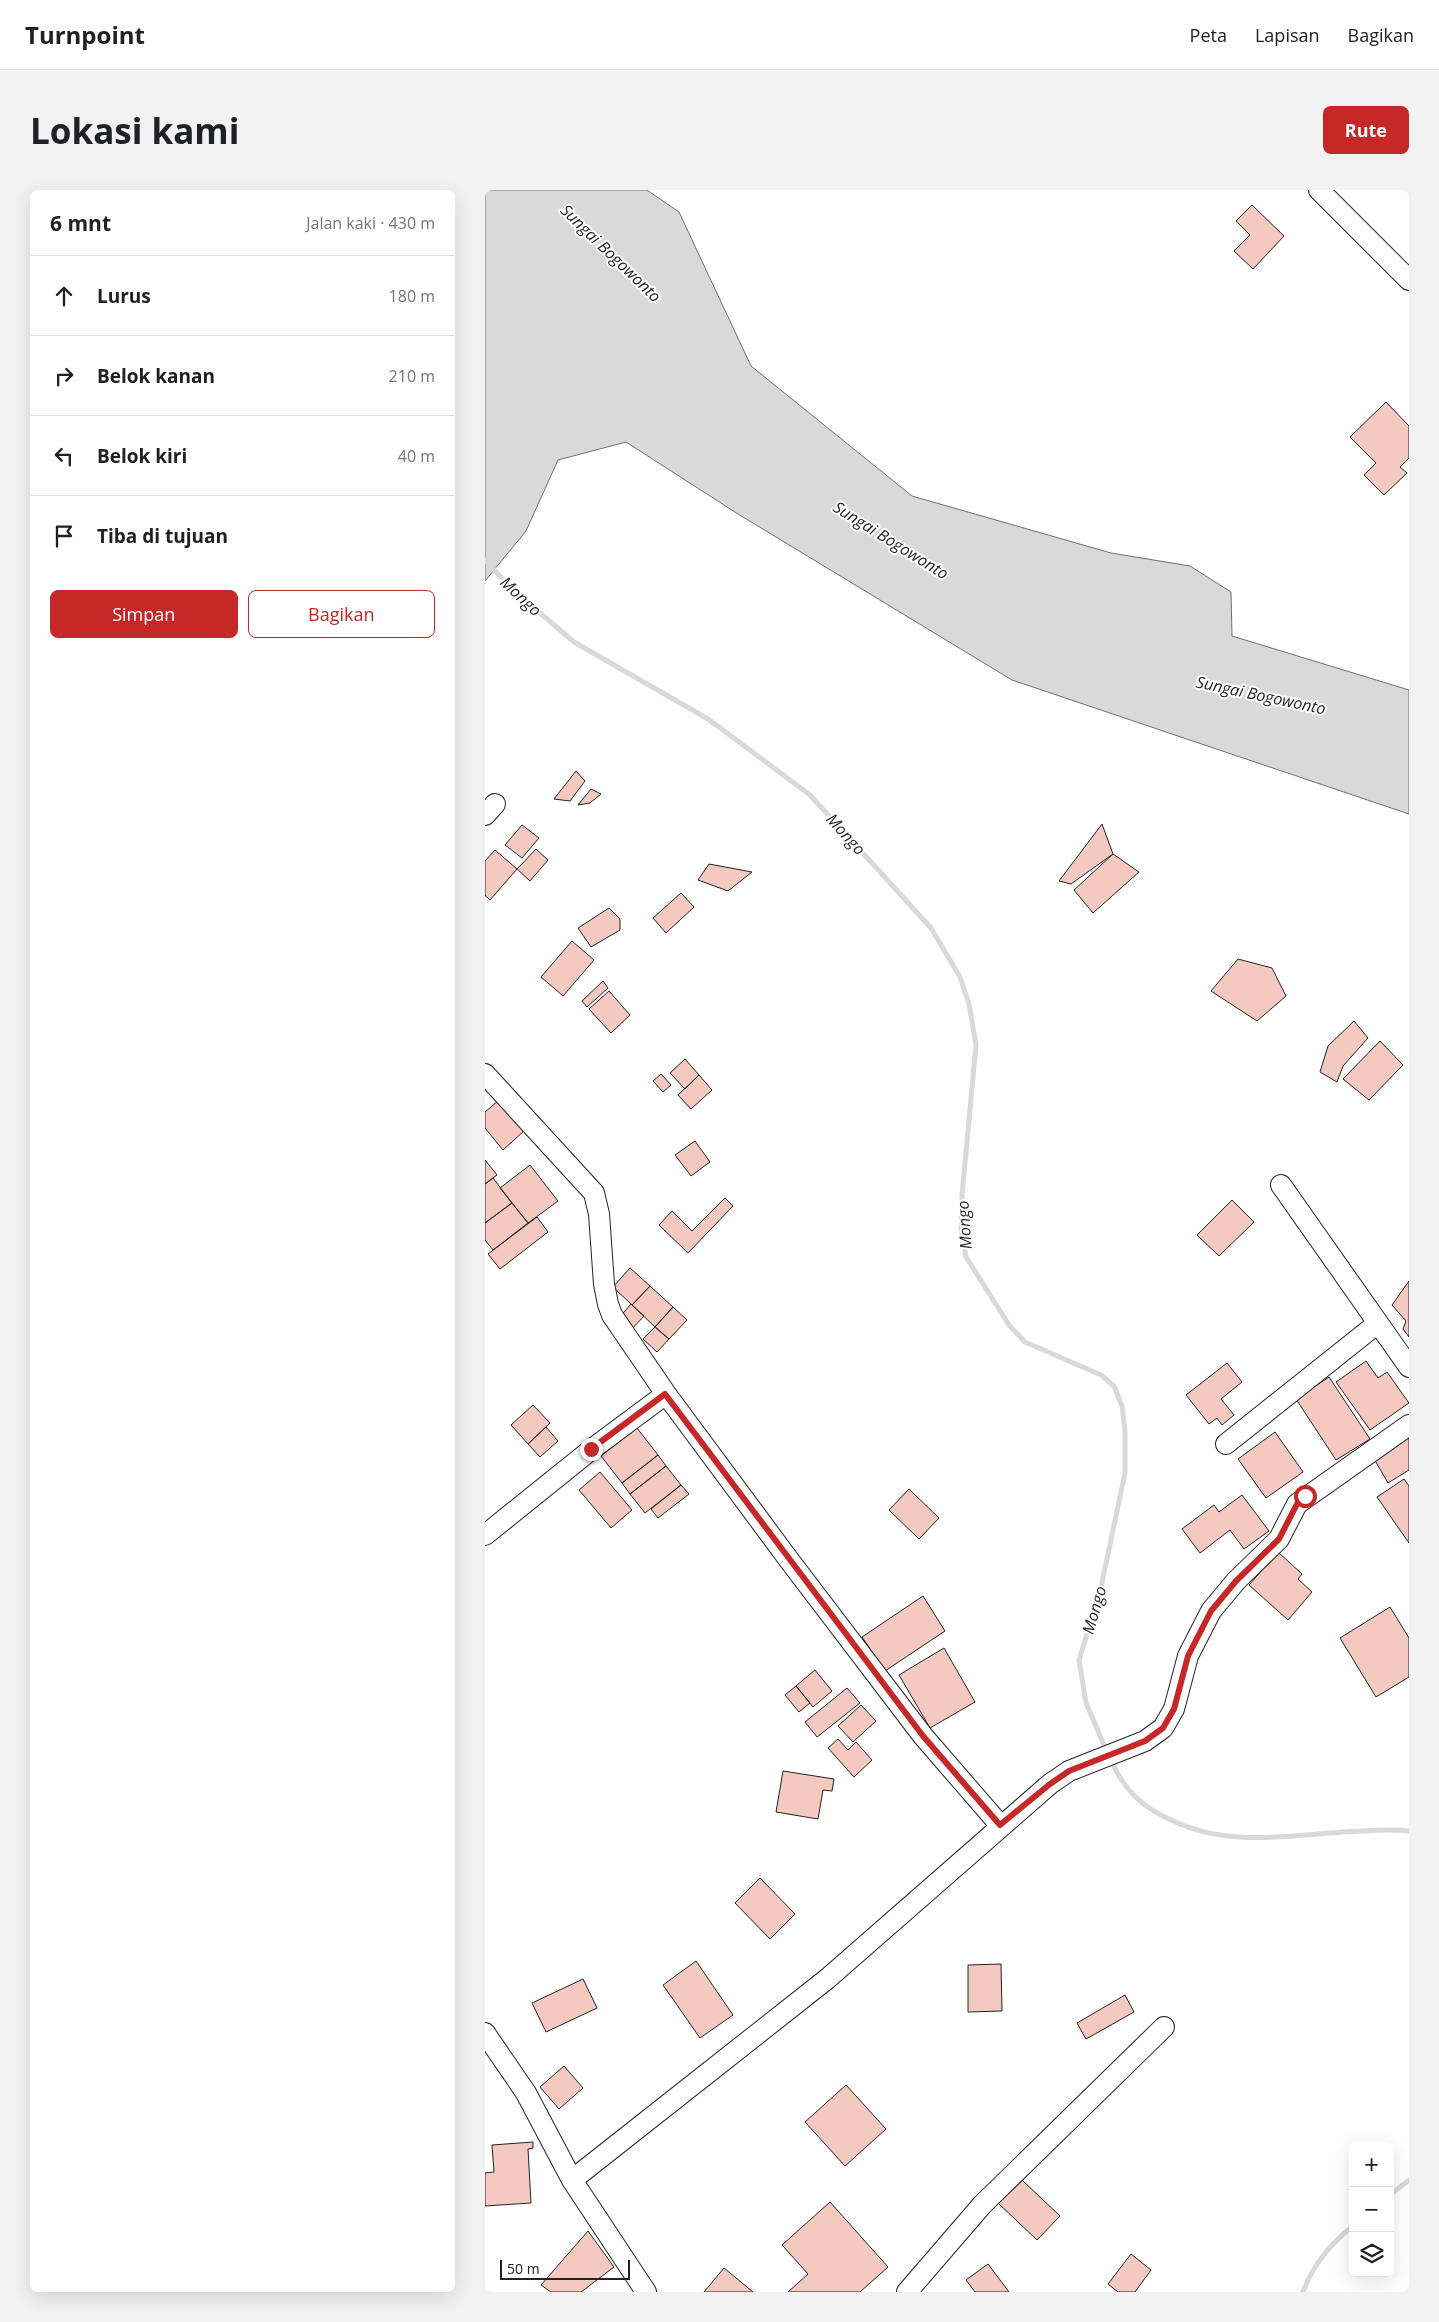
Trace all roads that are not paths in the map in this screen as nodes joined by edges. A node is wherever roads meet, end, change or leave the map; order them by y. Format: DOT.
graph roads {
  1 [pos="1319,190"];
  2 [pos="1409,280"];
  3 [pos="485,1074"];
  4 [pos="1281,1185"];
  5 [pos="1378,1323"];
  6 [pos="1409,1367"];
  7 [pos="665,1394"];
  8 [pos="1409,1425"];
  9 [pos="1226,1444"];
  10 [pos="485,1535"];
  11 [pos="1000,1825"];
  12 [pos="1164,2027"];
  13 [pos="485,2033"];
  14 [pos="572,2180"];
  15 [pos="646,2292"];
  16 [pos="907,2292"];
  1 -- 2 [label="street"];
  3 -- 7 [label="street"];
  4 -- 5 [label="street"];
  5 -- 6 [label="street"];
  5 -- 9 [label="street"];
  7 -- 10 [label="street"];
  7 -- 11 [label="street"];
  8 -- 11 [label="street"];
  11 -- 14 [label="street"];
  12 -- 16 [label="street"];
  13 -- 14 [label="street"];
  14 -- 15 [label="street"];
}
